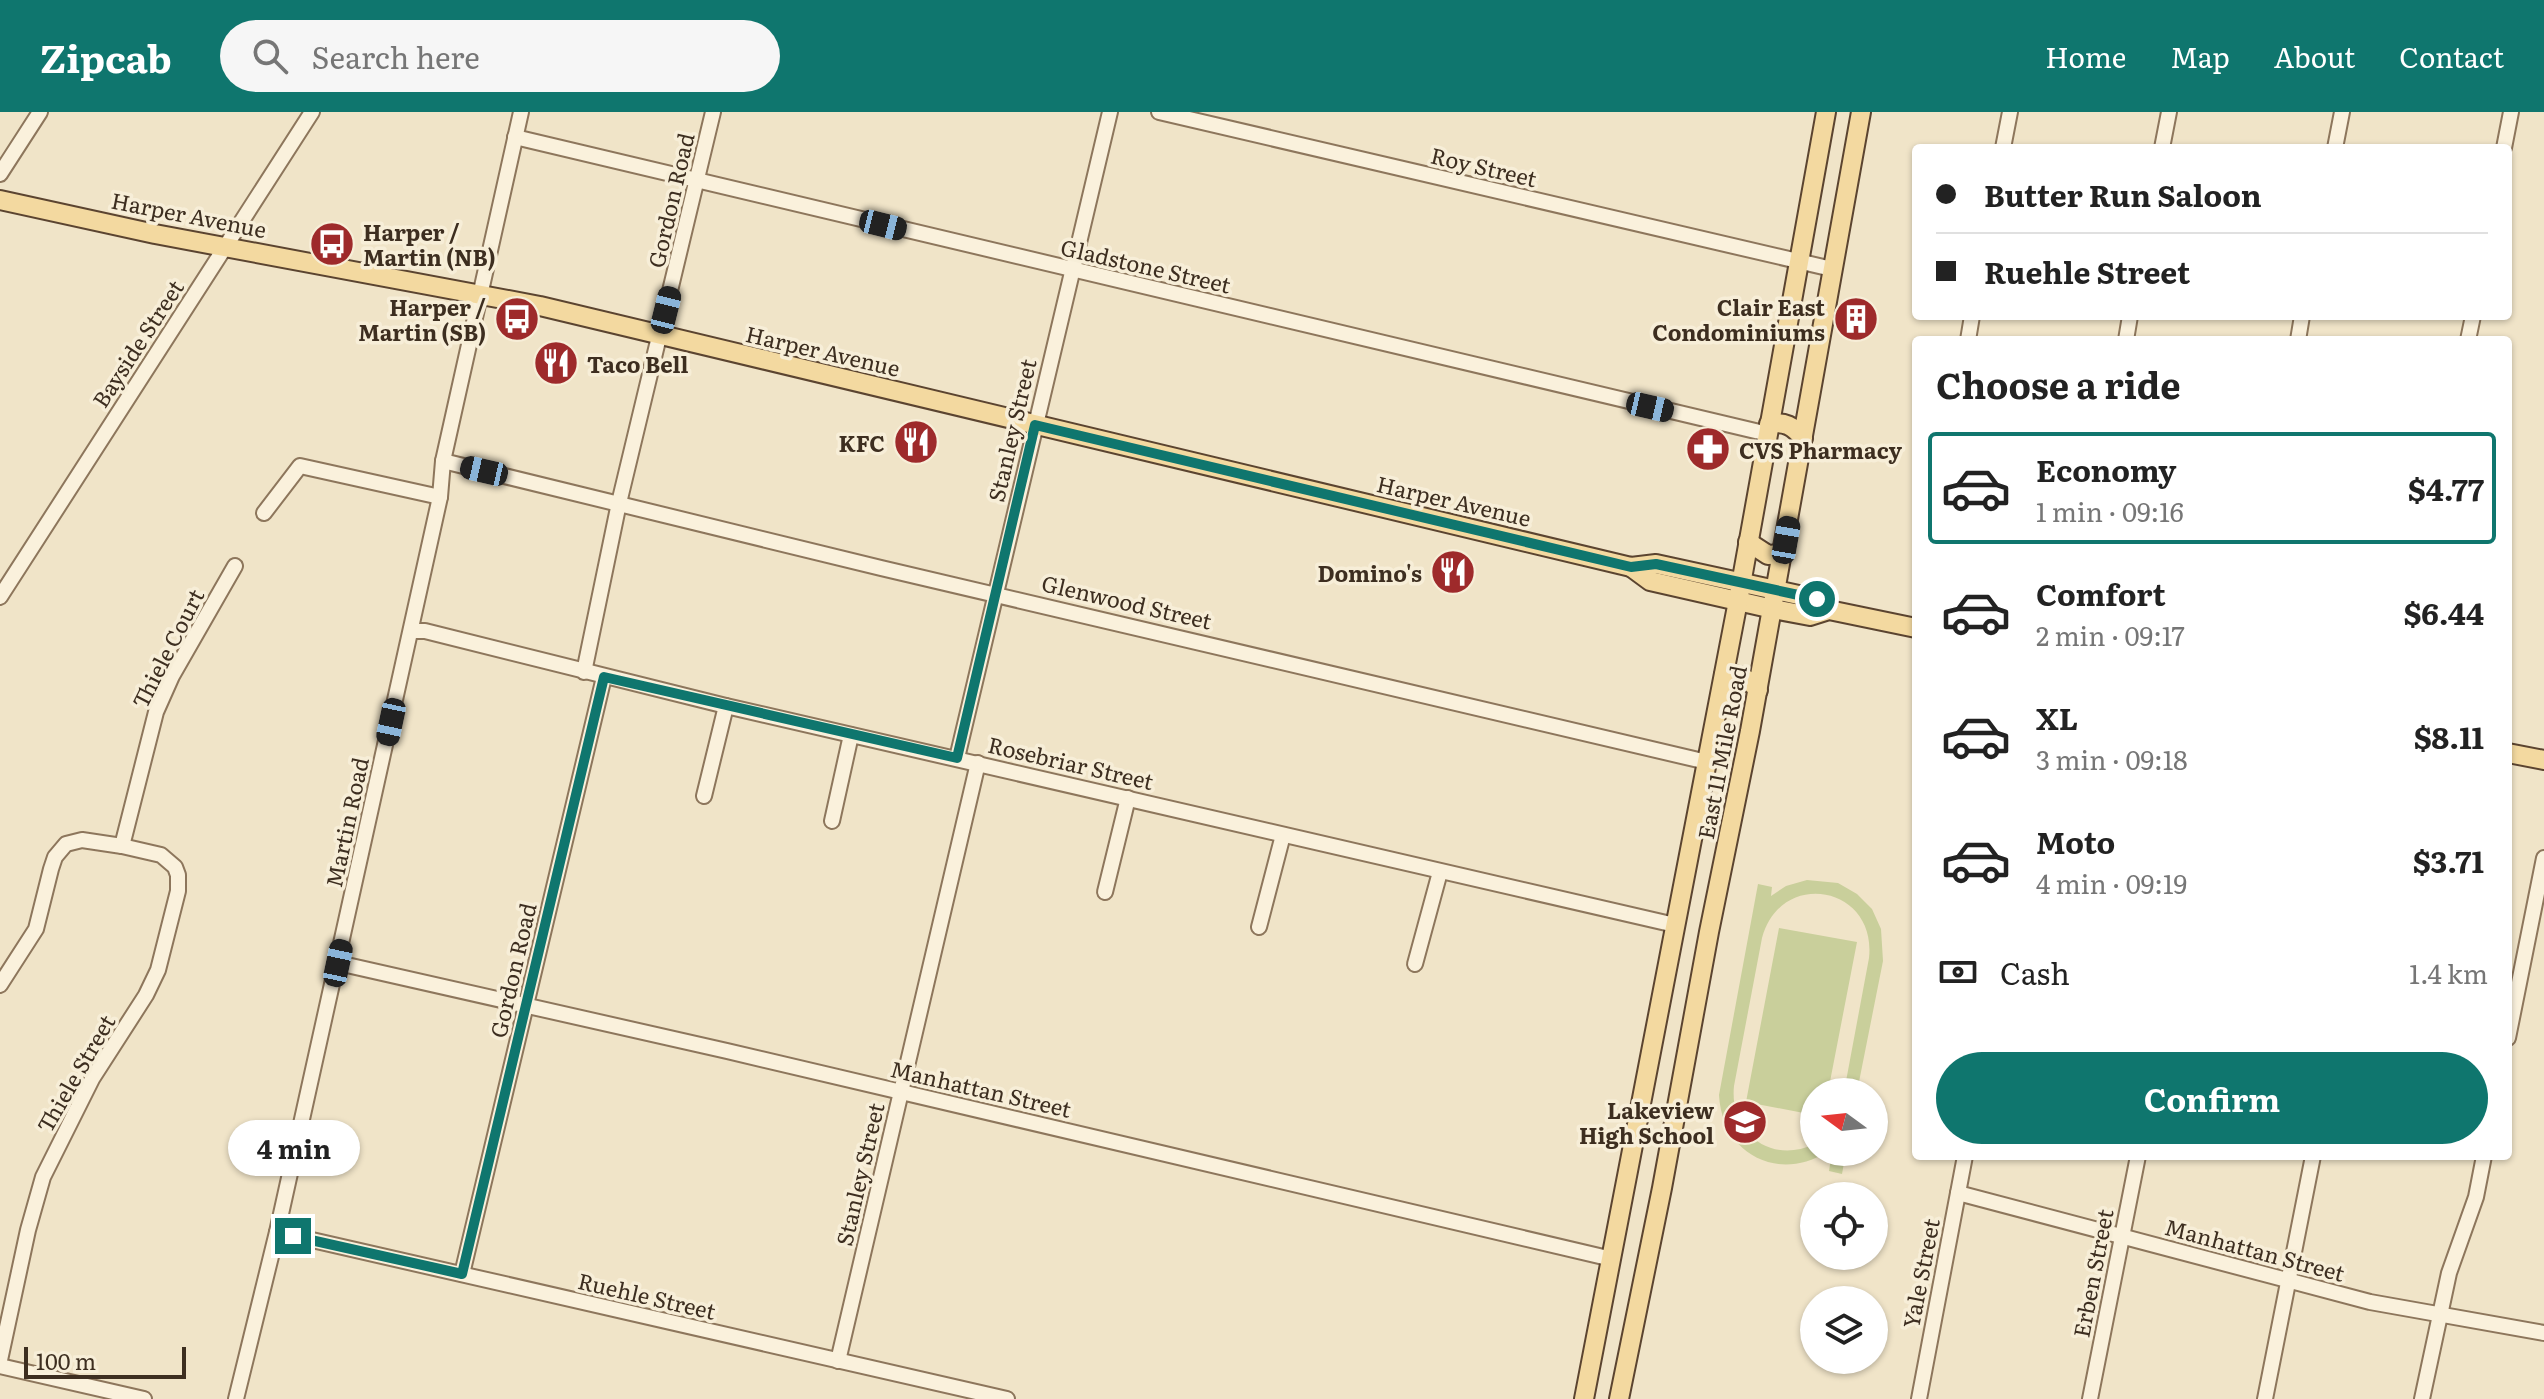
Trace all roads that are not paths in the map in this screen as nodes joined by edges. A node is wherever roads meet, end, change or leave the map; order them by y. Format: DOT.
graph roads {
  1 [pos="40,112"];
  2 [pos="312,112"];
  3 [pos="521,112"];
  4 [pos="713,112"];
  5 [pos="1110,112"];
  6 [pos="1159,112"];
  7 [pos="1826,112"];
  8 [pos="1861,112"];
  9 [pos="2010,112"];
  10 [pos="2169,112"];
  11 [pos="2342,112"];
  12 [pos="2511,112"];
  13 [pos="515,137"];
  14 [pos="2004,144"];
  15 [pos="2163,144"];
  16 [pos="2336,144"];
  17 [pos="2505,144"];
  18 [pos="0,174"];
  19 [pos="698,180"];
  20 [pos="0,200"];
  21 [pos="225,246"];
  22 [pos="1799,262"];
  23 [pos="1072,269"];
  24 [pos="1832,269"];
  25 [pos="481,293"];
  26 [pos="660,336"];
  27 [pos="1035,425"];
  28 [pos="1768,429"];
  29 [pos="1803,438"];
  30 [pos="443,461"];
  31 [pos="440,497"];
  32 [pos="619,503"];
  33 [pos="264,513"];
  34 [pos="1748,542"];
  35 [pos="1782,554"];
  36 [pos="235,566"];
  37 [pos="1739,592"];
  38 [pos="995,593"];
  39 [pos="0,597"];
  40 [pos="1774,600"];
  41 [pos="1912,624"];
  42 [pos="411,631"];
  43 [pos="584,672"];
  44 [pos="1724,675"];
  45 [pos="604,677"];
  46 [pos="1758,690"];
  47 [pos="726,706"];
  48 [pos="851,735"];
  49 [pos="2512,754"];
  50 [pos="957,758"];
  51 [pos="2544,760"];
  52 [pos="1707,762"];
  53 [pos="978,763"];
  54 [pos="704,796"];
  55 [pos="1128,798"];
  56 [pos="832,821"];
  57 [pos="1283,835"];
  58 [pos="122,846"];
  59 [pos="2544,858"];
  60 [pos="1440,872"];
  61 [pos="1105,892"];
  62 [pos="1675,925"];
  63 [pos="1259,927"];
  64 [pos="1709,932"];
  65 [pos="338,963"];
  66 [pos="1415,964"];
  67 [pos="0,985"];
  68 [pos="526,1005"];
  69 [pos="2512,1018"];
  70 [pos="900,1091"];
  71 [pos="1964,1160"];
  72 [pos="2137,1160"];
  73 [pos="2312,1160"];
  74 [pos="2483,1160"];
  75 [pos="1627,1181"];
  76 [pos="1662,1188"];
  77 [pos="1958,1193"];
  78 [pos="277,1232"];
  79 [pos="2122,1235"];
  80 [pos="1612,1259"];
  81 [pos="462,1274"];
  82 [pos="2289,1281"];
  83 [pos="2440,1313"];
  84 [pos="1598,1328"];
  85 [pos="2544,1333"];
  86 [pos="1631,1338"];
  87 [pos="838,1361"];
  88 [pos="0,1363"];
  89 [pos="144,1399"];
  90 [pos="236,1399"];
  91 [pos="1007,1399"];
  92 [pos="1584,1399"];
  93 [pos="1619,1399"];
  94 [pos="1919,1399"];
  95 [pos="2090,1399"];
  96 [pos="2265,1399"];
  97 [pos="2422,1399"];
  1 -- 18 [label="street"];
  2 -- 21 [label="street, Bayside Street"];
  3 -- 13 [label="street, Martin Road"];
  4 -- 19 [label="street, Gordon Road"];
  5 -- 23 [label="street, Stanley Street"];
  6 -- 22 [label="street, Roy Street"];
  7 -- 22 [label="main road, East 11 Mile Road"];
  8 -- 24 [label="main road, East 11 Mile Road"];
  9 -- 14 [label="street"];
  10 -- 15 [label="street"];
  11 -- 16 [label="street"];
  12 -- 17 [label="street"];
  13 -- 19 [label="street, Gladstone Street"];
  13 -- 25 [label="street, Martin Road"];
  19 -- 23 [label="street, Gladstone Street"];
  19 -- 26 [label="street, Gordon Road"];
  20 -- 21 [label="main road, Harper Avenue"];
  21 -- 25 [label="main road, Harper Avenue"];
  21 -- 39 [label="street, Bayside Street"];
  22 -- 24 [label="street"];
  22 -- 28 [label="main road, East 11 Mile Road"];
  23 -- 27 [label="street, Stanley Street"];
  23 -- 28 [label="street, Gladstone Street"];
  24 -- 29 [label="main road, East 11 Mile Road"];
  25 -- 26 [label="main road, Harper Avenue"];
  25 -- 30 [label="street, Martin Road"];
  26 -- 27 [label="main road, Harper Avenue"];
  26 -- 32 [label="street, Gordon Road"];
  27 -- 37 [label="main road, Harper Avenue"];
  27 -- 38 [label="street, Stanley Street"];
  28 -- 29 [label="main road"];
  28 -- 34 [label="main road, East 11 Mile Road"];
  29 -- 35 [label="main road, East 11 Mile Road"];
  30 -- 31 [label="street, Martin Road"];
  30 -- 32 [label="street, Glenwood Street"];
  31 -- 33 [label="street"];
  31 -- 42 [label="street, Martin Road"];
  32 -- 38 [label="street, Glenwood Street"];
  32 -- 43 [label="street, Gordon Road"];
  34 -- 35 [label="main road"];
  34 -- 37 [label="main road, East 11 Mile Road"];
  35 -- 40 [label="main road, East 11 Mile Road"];
  36 -- 58 [label="street, Thiele Court"];
  37 -- 40 [label="main road, Harper Avenue"];
  37 -- 44 [label="main road, East 11 Mile Road"];
  38 -- 50 [label="street, Stanley Street"];
  38 -- 52 [label="street, Glenwood Street"];
  40 -- 41 [label="main road, Harper Avenue"];
  40 -- 46 [label="main road, East 11 Mile Road"];
  42 -- 43 [label="street, Rosebriar Street"];
  42 -- 65 [label="street, Martin Road"];
  43 -- 45 [label="street, Rosebriar Street"];
  44 -- 46 [label="main road"];
  44 -- 52 [label="main road, East 11 Mile Road"];
  45 -- 47 [label="street, Rosebriar Street"];
  45 -- 68 [label="street, Gordon Road"];
  46 -- 64 [label="main road, East 11 Mile Road"];
  47 -- 48 [label="street, Rosebriar Street"];
  47 -- 54 [label="street"];
  48 -- 50 [label="street, Rosebriar Street"];
  48 -- 56 [label="street"];
  49 -- 51 [label="main road"];
  50 -- 53 [label="street, Rosebriar Street"];
  52 -- 62 [label="main road, East 11 Mile Road"];
  53 -- 55 [label="street, Rosebriar Street"];
  53 -- 70 [label="street, Stanley Street"];
  55 -- 57 [label="street, Rosebriar Street"];
  55 -- 61 [label="street"];
  57 -- 60 [label="street, Rosebriar Street"];
  57 -- 63 [label="street"];
  58 -- 67 [label="street"];
  58 -- 88 [label="street, Thiele Street"];
  59 -- 69 [label="street"];
  60 -- 62 [label="street, Rosebriar Street"];
  60 -- 66 [label="street"];
  62 -- 64 [label="main road"];
  62 -- 75 [label="main road, East 11 Mile Road"];
  64 -- 76 [label="main road, East 11 Mile Road"];
  65 -- 68 [label="street, Manhattan Street"];
  65 -- 78 [label="street, Martin Road"];
  68 -- 70 [label="street, Manhattan Street"];
  68 -- 81 [label="street, Gordon Road"];
  70 -- 80 [label="street, Manhattan Street"];
  70 -- 87 [label="street, Stanley Street"];
  71 -- 77 [label="street, Yale Street"];
  72 -- 79 [label="street, Erben Street"];
  73 -- 82 [label="street"];
  74 -- 83 [label="street"];
  75 -- 76 [label="main road"];
  75 -- 80 [label="main road, East 11 Mile Road"];
  76 -- 86 [label="main road, East 11 Mile Road"];
  77 -- 79 [label="street, Manhattan Street"];
  77 -- 94 [label="street, Yale Street"];
  78 -- 81 [label="street, Ruehle Street"];
  78 -- 90 [label="street, Martin Road"];
  79 -- 82 [label="street, Manhattan Street"];
  79 -- 95 [label="street, Erben Street"];
  80 -- 84 [label="main road, East 11 Mile Road"];
  81 -- 87 [label="street, Ruehle Street"];
  82 -- 83 [label="street, Manhattan Street"];
  82 -- 96 [label="street"];
  83 -- 85 [label="street, Manhattan Street"];
  83 -- 97 [label="street"];
  84 -- 86 [label="main road"];
  84 -- 92 [label="main road, East 11 Mile Road"];
  86 -- 93 [label="main road, East 11 Mile Road"];
  87 -- 91 [label="street, Ruehle Street"];
  88 -- 89 [label="street"];
}
